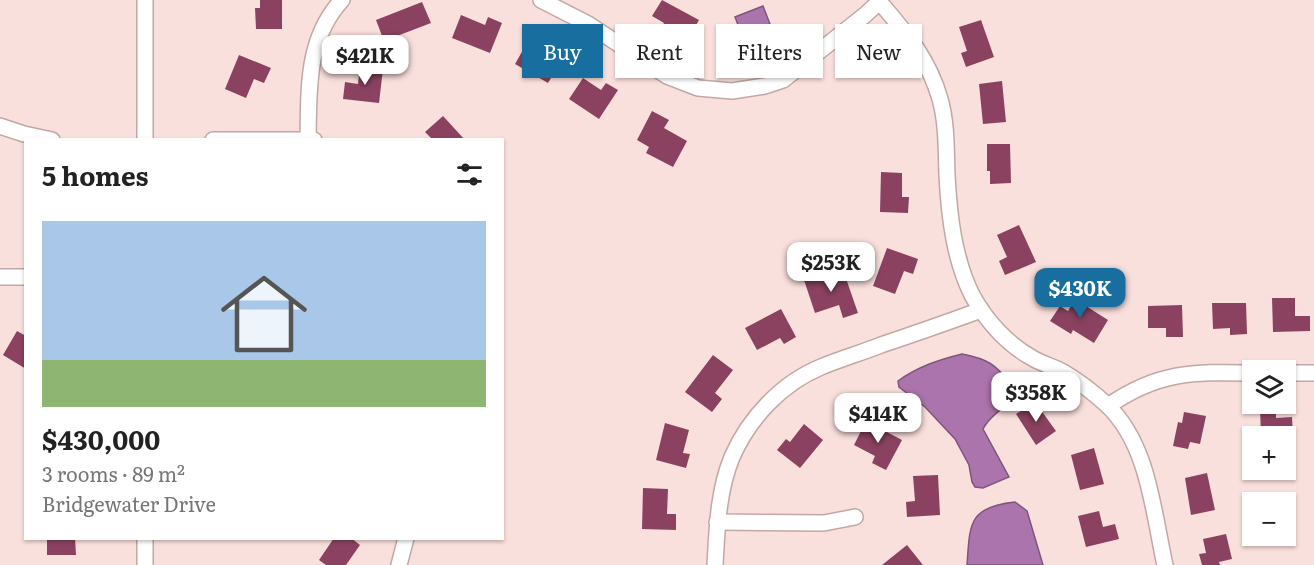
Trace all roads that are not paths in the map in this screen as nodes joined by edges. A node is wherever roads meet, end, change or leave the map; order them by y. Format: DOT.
graph roads {
  1 [pos="145,0"];
  2 [pos="340,0"];
  3 [pos="541,0"];
  4 [pos="878,1"];
  5 [pos="0,126"];
  6 [pos="43,138"];
  7 [pos="146,138"];
  8 [pos="311,138"];
  9 [pos="0,277"];
  10 [pos="24,277"];
  11 [pos="981,310"];
  12 [pos="1242,373"];
  13 [pos="1296,373"];
  14 [pos="1314,373"];
  15 [pos="1108,406"];
  16 [pos="855,517"];
  17 [pos="717,522"];
  18 [pos="145,540"];
  19 [pos="405,540"];
  20 [pos="145,565"];
  21 [pos="399,565"];
  22 [pos="715,565"];
  23 [pos="1164,565"];
  1 -- 7 [label="street"];
  2 -- 8 [label="street"];
  3 -- 4 [label="street"];
  4 -- 11 [label="street"];
  5 -- 6 [label="street"];
  9 -- 10 [label="street"];
  11 -- 15 [label="street"];
  11 -- 17 [label="street"];
  12 -- 15 [label="street"];
  13 -- 14 [label="street"];
  15 -- 23 [label="street"];
  16 -- 17 [label="street"];
  17 -- 22 [label="street"];
  18 -- 20 [label="street"];
  19 -- 21 [label="street"];
}
